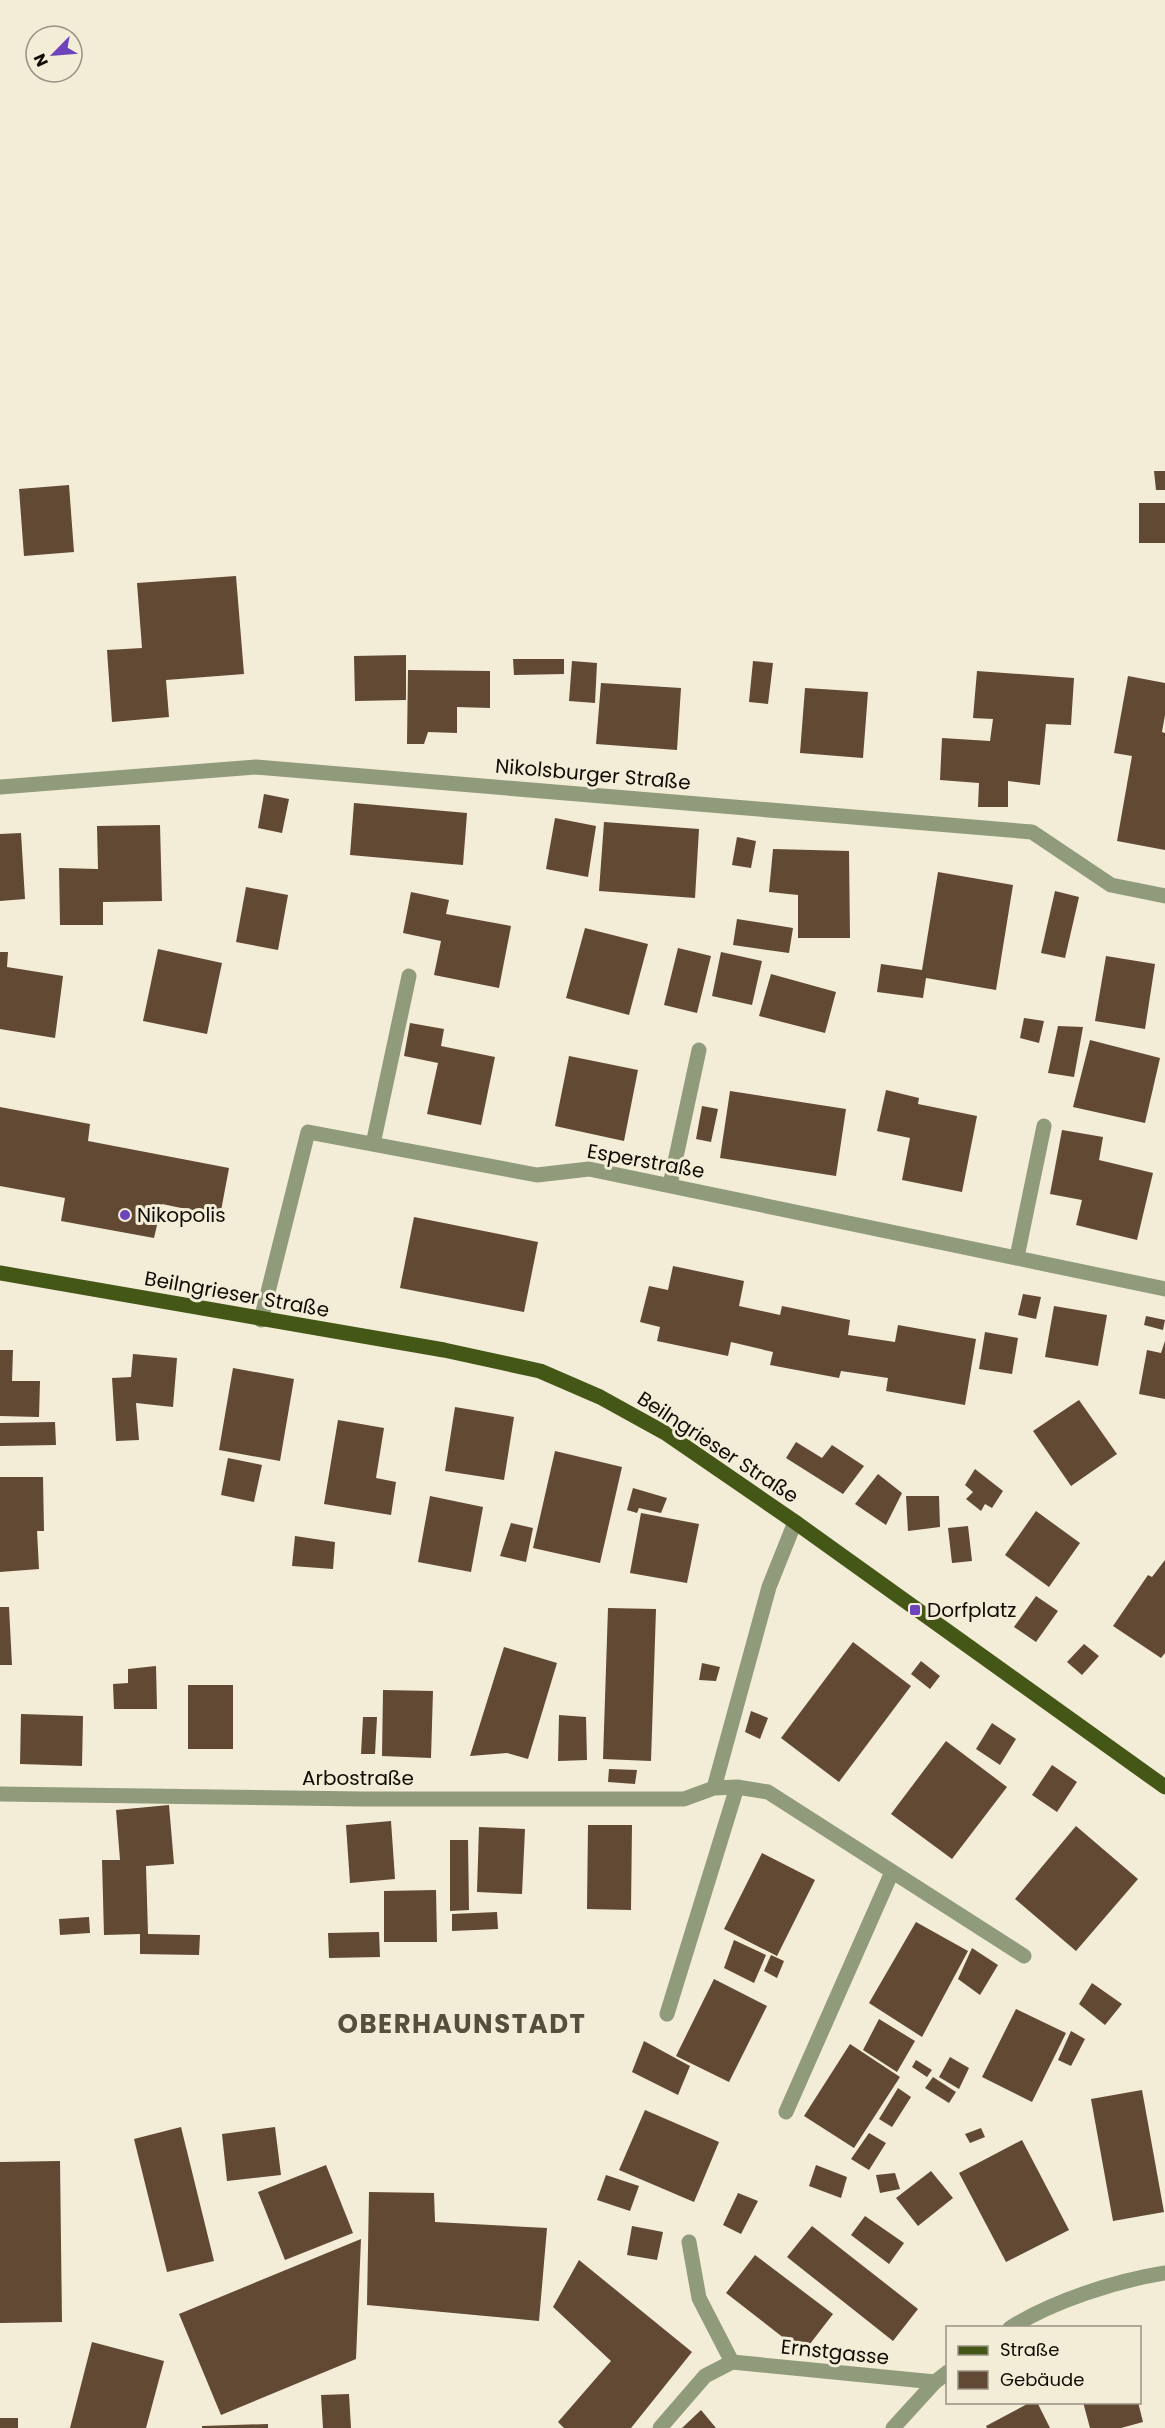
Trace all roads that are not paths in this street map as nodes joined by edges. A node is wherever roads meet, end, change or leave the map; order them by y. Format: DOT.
graph roads {
  1 [pos="0,787"];
  2 [pos="1165,896"];
  3 [pos="409,976"];
  4 [pos="699,1050"];
  5 [pos="1044,1126"];
  6 [pos="373,1144"];
  7 [pos="670,1185"];
  8 [pos="1017,1257"];
  9 [pos="0,1274"];
  10 [pos="1165,1289"];
  11 [pos="261,1320"];
  12 [pos="795,1522"];
  13 [pos="737,1787"];
  14 [pos="1165,1787"];
  15 [pos="714,1788"];
  16 [pos="0,1794"];
  17 [pos="892,1872"];
  18 [pos="1024,1956"];
  19 [pos="667,2014"];
  20 [pos="786,2112"];
  21 [pos="689,2242"];
  22 [pos="1165,2273"];
  23 [pos="1013,2326"];
  24 [pos="732,2362"];
  25 [pos="946,2374"];
  26 [pos="935,2382"];
  27 [pos="660,2428"];
  28 [pos="893,2428"];
  1 -- 2 [label="street, Nikolsburger Straße"];
  3 -- 6 [label="street"];
  4 -- 7 [label="street"];
  5 -- 8 [label="street"];
  6 -- 7 [label="street, Esperstraße"];
  6 -- 11 [label="street, Esperstraße"];
  7 -- 8 [label="street, Esperstraße"];
  8 -- 10 [label="street, Esperstraße"];
  9 -- 11 [label="main road, Beilngrieser Straße"];
  11 -- 12 [label="main road, Beilngrieser Straße"];
  12 -- 14 [label="main road, Beilngrieser Straße"];
  12 -- 15 [label="street"];
  13 -- 15 [label="street, Arbostraße"];
  13 -- 17 [label="street, Arbostraße"];
  13 -- 19 [label="street"];
  15 -- 16 [label="street, Arbostraße"];
  17 -- 18 [label="street, Arbostraße"];
  17 -- 20 [label="street"];
  21 -- 24 [label="street"];
  22 -- 23 [label="street"];
  24 -- 26 [label="street, Ernstgasse"];
  24 -- 27 [label="street"];
  25 -- 26 [label="street"];
  26 -- 28 [label="street"];
}
